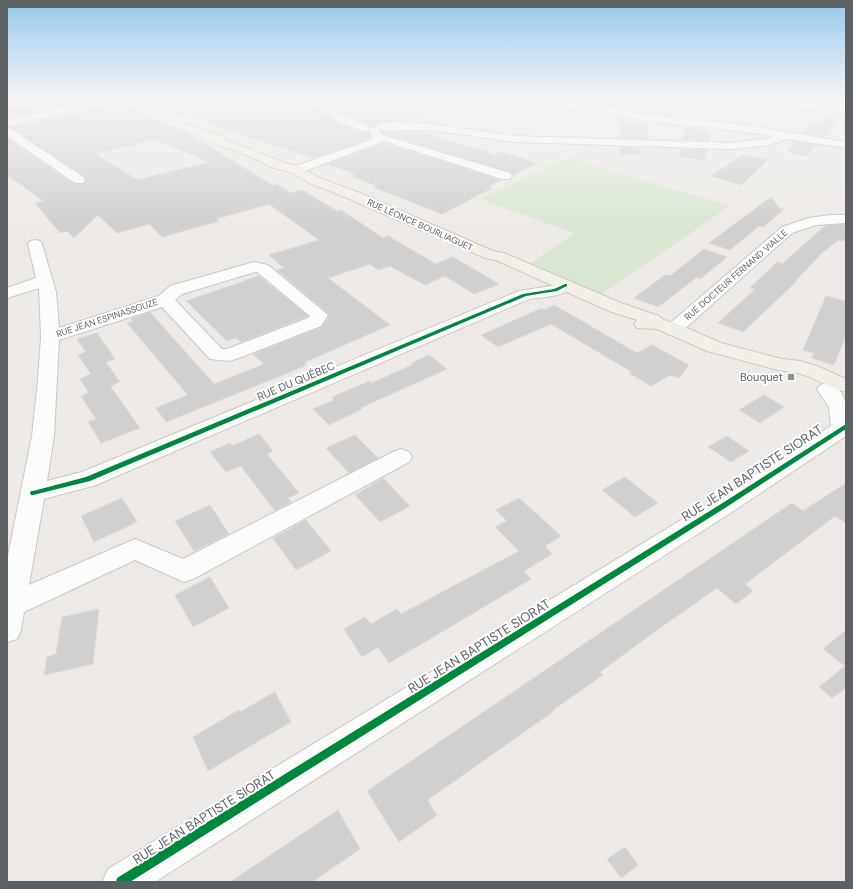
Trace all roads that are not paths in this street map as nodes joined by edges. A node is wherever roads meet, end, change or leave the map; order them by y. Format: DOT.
graph roads {
  1 [pos="22,141"];
  2 [pos="217,141"];
  3 [pos="356,141"];
  4 [pos="395,141"];
  5 [pos="592,141"];
  6 [pos="770,141"];
  7 [pos="827,141"];
  8 [pos="846,145"];
  9 [pos="301,169"];
  10 [pos="506,176"];
  11 [pos="79,180"];
  12 [pos="846,219"];
  13 [pos="35,244"];
  14 [pos="45,281"];
  15 [pos="532,283"];
  16 [pos="7,293"];
  17 [pos="165,300"];
  18 [pos="666,327"];
  19 [pos="50,336"];
  20 [pos="840,390"];
  21 [pos="844,427"];
  22 [pos="401,457"];
  23 [pos="34,493"];
  24 [pos="12,606"];
  25 [pos="7,630"];
  26 [pos="121,882"];
  1 -- 11 [label="street"];
  2 -- 9 [label="main road, RUE LÉONCE BOURLIAGUET"];
  3 -- 9 [label="street"];
  4 -- 10 [label="street"];
  5 -- 6 [label="street"];
  7 -- 8 [label="street"];
  9 -- 15 [label="main road, RUE LÉONCE BOURLIAGUET"];
  12 -- 18 [label="street, RUE DOCTEUR FERNAND VIALLE"];
  13 -- 14 [label="street"];
  14 -- 16 [label="street"];
  14 -- 19 [label="street"];
  15 -- 18 [label="main road, RUE LÉONCE BOURLIAGUET"];
  15 -- 23 [label="street, RUE DU QUÉBEC"];
  17 -- 17 [label="street, RUE JEAN ESPINASSOUZE"];
  17 -- 19 [label="street, RUE JEAN ESPINASSOUZE"];
  18 -- 20 [label="main road, RUE LÉONCE BOURLIAGUET"];
  19 -- 23 [label="street"];
  20 -- 21 [label="street, RUE JEAN BAPTISTE SIORAT"];
  21 -- 26 [label="street, RUE JEAN BAPTISTE SIORAT"];
  22 -- 24 [label="street"];
  23 -- 24 [label="street"];
  24 -- 25 [label="street"];
}
